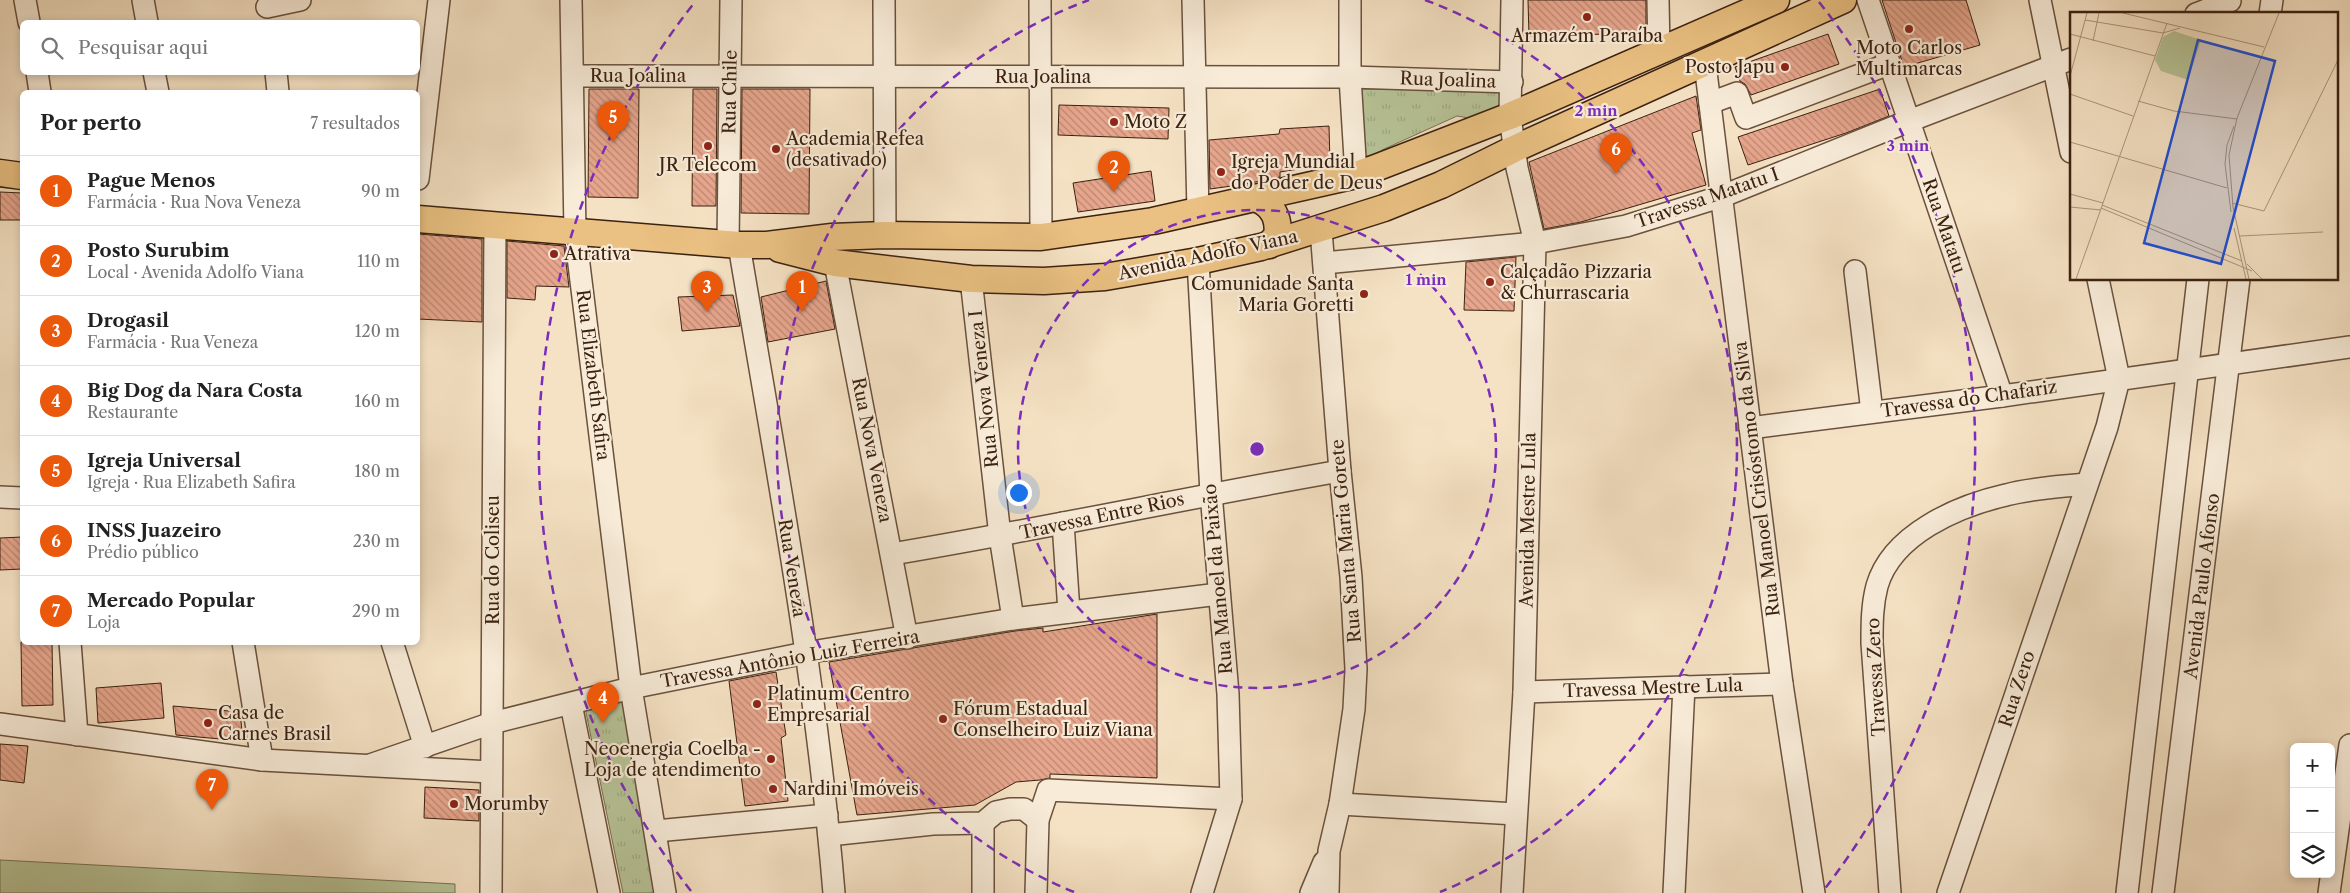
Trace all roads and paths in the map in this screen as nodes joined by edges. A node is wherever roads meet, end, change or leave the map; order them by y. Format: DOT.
graph roads {
  1 [pos="25,0"];
  2 [pos="143,0"];
  3 [pos="300,0"];
  4 [pos="439,0"];
  5 [pos="571,0"];
  6 [pos="731,0"];
  7 [pos="884,0"];
  8 [pos="1040,0"];
  9 [pos="1193,0"];
  10 [pos="1350,0"];
  11 [pos="1512,0"];
  12 [pos="1658,0"];
  13 [pos="1776,0"];
  14 [pos="1843,0"];
  15 [pos="1868,0"];
  16 [pos="2040,0"];
  17 [pos="2230,5"];
  18 [pos="267,10"];
  19 [pos="2204,12"];
  20 [pos="29,20"];
  21 [pos="147,20"];
  22 [pos="1659,52"];
  23 [pos="2062,63"];
  24 [pos="1705,64"];
  25 [pos="1889,64"];
  26 [pos="37,75"];
  27 [pos="155,75"];
  28 [pos="276,75"];
  29 [pos="573,76"];
  30 [pos="730,76"];
  31 [pos="1040,76"];
  32 [pos="884,77"];
  33 [pos="1350,77"];
  34 [pos="1193,78"];
  35 [pos="1512,82"];
  36 [pos="40,90"];
  37 [pos="158,90"];
  38 [pos="278,90"];
  39 [pos="1710,103"];
  40 [pos="1510,116"];
  41 [pos="1909,121"];
  42 [pos="2070,142"];
  43 [pos="1514,149"];
  44 [pos="420,162"];
  45 [pos="0,173"];
  46 [pos="1356,175"];
  47 [pos="20,176"];
  48 [pos="1723,196"];
  49 [pos="1255,198"];
  50 [pos="1198,212"];
  51 [pos="420,219"];
  52 [pos="495,226"];
  53 [pos="1321,230"];
  54 [pos="575,232"];
  55 [pos="884,235"];
  56 [pos="961,236"];
  57 [pos="1041,237"];
  58 [pos="1536,243"];
  59 [pos="733,245"];
  60 [pos="767,245"];
  61 [pos="1269,245"];
  62 [pos="1198,261"];
  63 [pos="835,263"];
  64 [pos="1324,263"];
  65 [pos="1855,271"];
  66 [pos="960,278"];
  67 [pos="2098,280"];
  68 [pos="2198,280"];
  69 [pos="2239,280"];
  70 [pos="2350,347"];
  71 [pos="2229,363"];
  72 [pos="2188,369"];
  73 [pos="2119,378"];
  74 [pos="2002,396"];
  75 [pos="1872,412"];
  76 [pos="1750,428"];
  77 [pos="1340,470"];
  78 [pos="2086,484"];
  79 [pos="1211,493"];
  80 [pos="0,498"];
  81 [pos="20,498"];
  82 [pos="1063,524"];
  83 [pos="1000,536"];
  84 [pos="892,554"];
  85 [pos="1219,594"];
  86 [pos="1069,612"];
  87 [pos="1013,619"];
  88 [pos="907,638"];
  89 [pos="70,645"];
  90 [pos="243,645"];
  91 [pos="393,645"];
  92 [pos="805,653"];
  93 [pos="1782,684"];
  94 [pos="1684,686"];
  95 [pos="631,688"];
  96 [pos="1524,692"];
  97 [pos="571,704"];
  98 [pos="492,723"];
  99 [pos="0,724"];
  100 [pos="77,736"];
  101 [pos="2350,745"];
  102 [pos="425,747"];
  103 [pos="262,760"];
  104 [pos="370,765"];
  105 [pos="491,772"];
  106 [pos="1231,799"];
  107 [pos="1340,804"];
  108 [pos="1516,814"];
  109 [pos="1038,820"];
  110 [pos="983,823"];
  111 [pos="828,825"];
  112 [pos="656,831"];
  113 [pos="1329,851"];
  114 [pos="1963,852"];
  115 [pos="491,893"];
  116 [pos="609,893"];
  117 [pos="665,893"];
  118 [pos="834,893"];
  119 [pos="983,893"];
  120 [pos="1036,893"];
  121 [pos="1202,893"];
  122 [pos="1311,893"];
  123 [pos="1328,893"];
  124 [pos="1512,893"];
  125 [pos="1674,893"];
  126 [pos="1814,893"];
  127 [pos="1890,893"];
  128 [pos="1948,893"];
  129 [pos="1957,893"];
  130 [pos="2127,893"];
  131 [pos="2163,893"];
  132 [pos="2329,893"];
  1 -- 20 [label="street"];
  2 -- 21 [label="street"];
  3 -- 18 [label="street"];
  4 -- 44 [label="street"];
  5 -- 29 [label="street, Rua Elizabeth Safira"];
  6 -- 30 [label="street, Rua Chile"];
  7 -- 32 [label="street"];
  8 -- 31 [label="street"];
  9 -- 34 [label="street"];
  10 -- 33 [label="street"];
  11 -- 35 [label="street, Avenida Mestre Lula"];
  12 -- 22 [label="street"];
  13 -- 22 [label="main road, Avenida Adolfo Viana"];
  14 -- 24 [label="main road, Avenida Adolfo Viana"];
  15 -- 25 [label="street, Rua Matatu"];
  16 -- 23 [label="street"];
  17 -- 19 [label="street"];
  22 -- 40 [label="main road, Avenida Adolfo Viana"];
  23 -- 41 [label="street, Travessa Matatu I"];
  23 -- 42 [label="street"];
  24 -- 39 [label="street, Rua Manoel Crisóstomo da Silva"];
  24 -- 43 [label="main road, Avenida Adolfo Viana"];
  25 -- 39 [label="street"];
  25 -- 41 [label="street, Rua Matatu"];
  26 -- 36 [label="street"];
  27 -- 37 [label="street"];
  28 -- 38 [label="street"];
  29 -- 30 [label="street, Rua Joalina"];
  29 -- 54 [label="street, Rua Elizabeth Safira"];
  30 -- 32 [label="street, Rua Joalina"];
  30 -- 59 [label="street, Rua Chile"];
  31 -- 32 [label="street, Rua Joalina"];
  31 -- 34 [label="street, Rua Joalina"];
  31 -- 57 [label="street"];
  32 -- 55 [label="street"];
  33 -- 34 [label="street, Rua Joalina"];
  33 -- 35 [label="street, Rua Joalina"];
  33 -- 46 [label="street"];
  34 -- 50 [label="street"];
  35 -- 40 [label="street, Avenida Mestre Lula"];
  39 -- 48 [label="street, Rua Manoel Crisóstomo da Silva"];
  40 -- 43 [label="street, Avenida Mestre Lula"];
  40 -- 46 [label="main road, Avenida Adolfo Viana"];
  41 -- 48 [label="street, Travessa Matatu I"];
  41 -- 74 [label="street, Rua Matatu"];
  43 -- 53 [label="main road, Avenida Adolfo Viana"];
  43 -- 58 [label="street, Avenida Mestre Lula"];
  45 -- 47 [label="main road"];
  46 -- 49 [label="main road, Avenida Adolfo Viana"];
  48 -- 58 [label="street, Travessa Matatu I"];
  48 -- 76 [label="street, Rua Manoel Crisóstomo da Silva"];
  49 -- 50 [label="main road, Avenida Adolfo Viana"];
  49 -- 61 [label="main road"];
  50 -- 57 [label="main road, Avenida Adolfo Viana"];
  51 -- 52 [label="main road, Avenida Adolfo Viana"];
  52 -- 54 [label="main road, Avenida Adolfo Viana"];
  52 -- 98 [label="street, Rua do Coliseu"];
  53 -- 61 [label="main road, Avenida Adolfo Viana"];
  53 -- 64 [label="street, Rua Santa Maria Gorete"];
  54 -- 59 [label="main road, Avenida Adolfo Viana"];
  54 -- 95 [label="street, Rua Elizabeth Safira"];
  55 -- 56 [label="main road, Avenida Adolfo Viana"];
  55 -- 60 [label="main road, Avenida Adolfo Viana"];
  56 -- 57 [label="main road, Avenida Adolfo Viana"];
  56 -- 66 [label="main road"];
  58 -- 64 [label="street, Travessa Matatu I"];
  58 -- 96 [label="street, Avenida Mestre Lula"];
  59 -- 60 [label="main road, Avenida Adolfo Viana"];
  59 -- 92 [label="street, Rua Veneza"];
  60 -- 63 [label="main road, Avenida Adolfo Viana"];
  61 -- 62 [label="main road, Avenida Adolfo Viana"];
  62 -- 66 [label="main road, Avenida Adolfo Viana"];
  62 -- 79 [label="street, Rua Manoel da Paixão"];
  63 -- 66 [label="main road, Avenida Adolfo Viana"];
  63 -- 84 [label="street, Rua Nova Veneza"];
  64 -- 77 [label="street, Rua Santa Maria Gorete"];
  65 -- 75 [label="street"];
  66 -- 83 [label="street, Rua Nova Veneza I"];
  67 -- 73 [label="street"];
  68 -- 72 [label="street"];
  69 -- 71 [label="street, Avenida Paulo Afonso"];
  70 -- 71 [label="street"];
  71 -- 72 [label="street, Travessa do Chafariz"];
  71 -- 131 [label="street, Avenida Paulo Afonso"];
  72 -- 73 [label="street, Travessa do Chafariz"];
  72 -- 130 [label="street"];
  73 -- 74 [label="street, Travessa do Chafariz"];
  73 -- 78 [label="street, Rua Zero"];
  74 -- 75 [label="street, Travessa do Chafariz"];
  75 -- 76 [label="street, Travessa do Chafariz"];
  76 -- 93 [label="street, Rua Manoel Crisóstomo da Silva"];
  77 -- 79 [label="street, Travessa Entre Rios"];
  77 -- 107 [label="street, Rua Santa Maria Gorete"];
  78 -- 114 [label="street, Rua Zero"];
  78 -- 127 [label="street, Travessa Zero"];
  79 -- 82 [label="street, Travessa Entre Rios"];
  79 -- 85 [label="street, Rua Manoel da Paixão"];
  80 -- 81 [label="street"];
  82 -- 83 [label="street, Travessa Entre Rios"];
  82 -- 86 [label="street"];
  83 -- 84 [label="street, Travessa Entre Rios"];
  83 -- 87 [label="street, Rua Nova Veneza I"];
  84 -- 88 [label="street, Rua Nova Veneza"];
  85 -- 86 [label="street, Travessa Antônio Luiz Ferreira"];
  85 -- 106 [label="street, Rua Manoel da Paixão"];
  86 -- 87 [label="street, Travessa Antônio Luiz Ferreira"];
  87 -- 88 [label="street, Travessa Antônio Luiz Ferreira"];
  88 -- 92 [label="street, Travessa Antônio Luiz Ferreira"];
  89 -- 100 [label="street"];
  90 -- 103 [label="street"];
  91 -- 102 [label="street"];
  92 -- 95 [label="street, Travessa Antônio Luiz Ferreira"];
  92 -- 111 [label="street, Rua Veneza"];
  93 -- 94 [label="street, Travessa Mestre Lula"];
  93 -- 126 [label="street, Rua Manoel Crisóstomo da Silva"];
  94 -- 96 [label="street, Travessa Mestre Lula"];
  94 -- 125 [label="street"];
  95 -- 97 [label="street, Travessa Antônio Luiz Ferreira"];
  95 -- 112 [label="street, Rua Elizabeth Safira"];
  96 -- 108 [label="street, Avenida Mestre Lula"];
  97 -- 98 [label="street, Travessa Antônio Luiz Ferreira"];
  97 -- 116 [label="street"];
  98 -- 102 [label="street, Travessa Antônio Luiz Ferreira"];
  98 -- 105 [label="street, Rua do Coliseu"];
  99 -- 100 [label="street, Travessa Antônio Luiz Ferreira"];
  100 -- 103 [label="street, Travessa Antônio Luiz Ferreira"];
  101 -- 132 [label="street"];
  102 -- 104 [label="street, Travessa Antônio Luiz Ferreira"];
  103 -- 104 [label="street, Travessa Antônio Luiz Ferreira"];
  104 -- 105 [label="street, Travessa Antônio Luiz Ferreira"];
  105 -- 115 [label="street, Rua do Coliseu"];
  106 -- 109 [label="street"];
  106 -- 121 [label="street, Rua Manoel da Paixão"];
  107 -- 108 [label="street"];
  107 -- 113 [label="street, Rua Santa Maria Gorete"];
  108 -- 124 [label="street, Avenida Mestre Lula"];
  109 -- 110 [label="street"];
  109 -- 120 [label="street"];
  110 -- 111 [label="street"];
  110 -- 119 [label="street"];
  111 -- 112 [label="street"];
  111 -- 118 [label="street, Rua Veneza"];
  112 -- 117 [label="street, Rua Elizabeth Safira"];
  113 -- 122 [label="street, Rua Santa Maria Gorete"];
  113 -- 123 [label="street, Rua Santa Maria Gorete"];
  114 -- 128 [label="street, Rua Zero"];
  114 -- 129 [label="street"];
}
